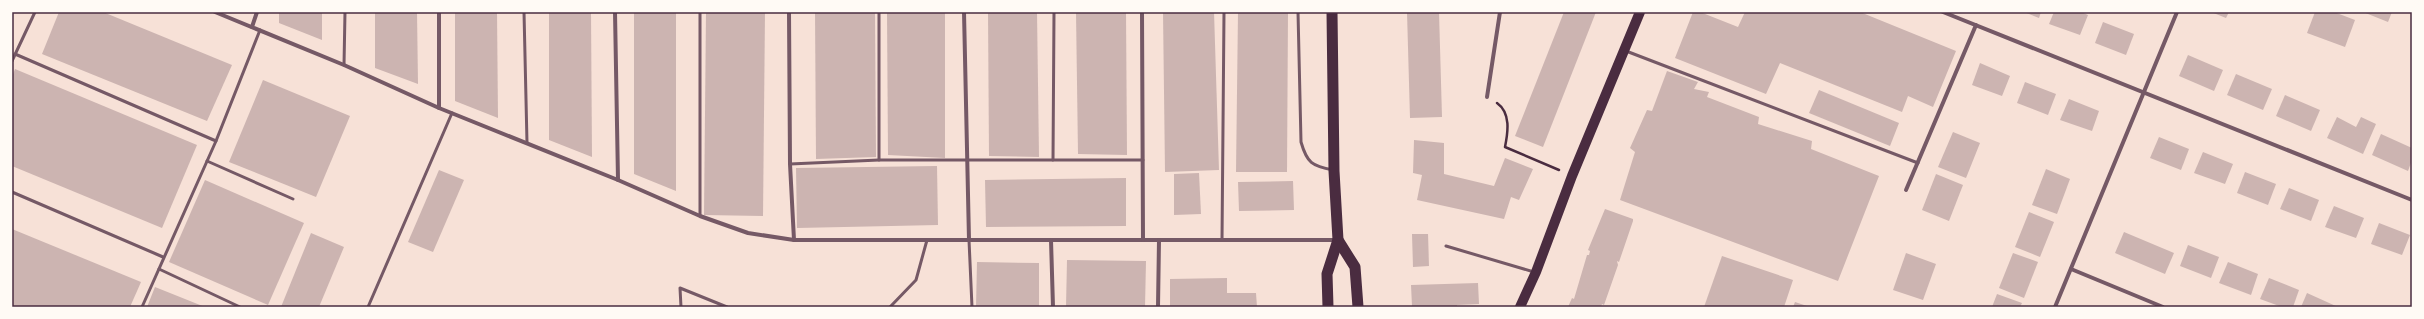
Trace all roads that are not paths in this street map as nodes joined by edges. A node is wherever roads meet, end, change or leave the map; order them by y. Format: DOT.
graph roads {
  1 [pos="35,12"];
  2 [pos="215,12"];
  3 [pos="256,12"];
  4 [pos="345,12"];
  5 [pos="439,12"];
  6 [pos="524,12"];
  7 [pos="615,12"];
  8 [pos="700,12"];
  9 [pos="789,12"];
  10 [pos="879,12"];
  11 [pos="964,12"];
  12 [pos="1054,12"];
  13 [pos="1142,12"];
  14 [pos="1224,12"];
  15 [pos="1298,12"];
  16 [pos="1332,12"];
  17 [pos="1500,12"];
  18 [pos="1640,12"];
  19 [pos="1943,12"];
  20 [pos="2177,12"];
  21 [pos="1976,25"];
  22 [pos="252,27"];
  23 [pos="260,30"];
  24 [pos="1625,50"];
  25 [pos="15,54"];
  26 [pos="12,61"];
  27 [pos="344,65"];
  28 [pos="2144,92"];
  29 [pos="1487,97"];
  30 [pos="439,108"];
  31 [pos="452,113"];
  32 [pos="216,141"];
  33 [pos="527,143"];
  34 [pos="879,160"];
  35 [pos="1053,160"];
  36 [pos="1143,160"];
  37 [pos="207,161"];
  38 [pos="966,162"];
  39 [pos="1918,162"];
  40 [pos="790,164"];
  41 [pos="1334,170"];
  42 [pos="618,180"];
  43 [pos="1906,190"];
  44 [pos="12,192"];
  45 [pos="293,199"];
  46 [pos="2412,200"];
  47 [pos="700,216"];
  48 [pos="794,240"];
  49 [pos="927,240"];
  50 [pos="969,240"];
  51 [pos="1052,240"];
  52 [pos="1143,240"];
  53 [pos="1159,240"];
  54 [pos="1222,240"];
  55 [pos="1338,240"];
  56 [pos="1446,246"];
  57 [pos="163,257"];
  58 [pos="159,269"];
  59 [pos="2071,269"];
  60 [pos="1536,272"];
  61 [pos="142,307"];
  62 [pos="240,307"];
  63 [pos="368,307"];
  64 [pos="681,307"];
  65 [pos="727,307"];
  66 [pos="890,307"];
  67 [pos="972,307"];
  68 [pos="1053,307"];
  69 [pos="1158,307"];
  70 [pos="1328,307"];
  71 [pos="1358,307"];
  72 [pos="1520,307"];
  73 [pos="2056,307"];
  74 [pos="2164,307"];
  1 -- 25 [label="lane"];
  2 -- 22 [label="street"];
  3 -- 22 [label="street"];
  4 -- 27 [label="lane"];
  5 -- 30 [label="street"];
  6 -- 33 [label="lane"];
  7 -- 42 [label="street"];
  8 -- 47 [label="lane"];
  9 -- 40 [label="street"];
  10 -- 34 [label="lane"];
  11 -- 38 [label="street"];
  12 -- 35 [label="lane"];
  13 -- 36 [label="street"];
  14 -- 54 [label="lane"];
  15 -- 41 [label="lane"];
  16 -- 41 [label="highway"];
  17 -- 29 [label="street"];
  18 -- 24 [label="main road"];
  19 -- 21 [label="street"];
  20 -- 28 [label="street"];
  21 -- 28 [label="street"];
  21 -- 39 [label="street"];
  22 -- 23 [label="street"];
  23 -- 27 [label="street"];
  23 -- 32 [label="lane"];
  24 -- 39 [label="lane"];
  24 -- 60 [label="main road"];
  25 -- 26 [label="lane"];
  25 -- 32 [label="lane"];
  27 -- 30 [label="street"];
  28 -- 46 [label="street"];
  28 -- 59 [label="street"];
  30 -- 31 [label="street"];
  31 -- 33 [label="street"];
  31 -- 63 [label="lane"];
  32 -- 37 [label="lane"];
  33 -- 42 [label="street"];
  34 -- 38 [label="lane"];
  34 -- 40 [label="lane"];
  35 -- 36 [label="lane"];
  35 -- 38 [label="lane"];
  36 -- 52 [label="street"];
  37 -- 45 [label="lane"];
  37 -- 57 [label="lane"];
  38 -- 50 [label="street"];
  39 -- 43 [label="street"];
  40 -- 48 [label="street"];
  41 -- 55 [label="highway"];
  42 -- 47 [label="street"];
  44 -- 57 [label="lane"];
  47 -- 48 [label="street"];
  48 -- 49 [label="street"];
  49 -- 50 [label="street"];
  49 -- 66 [label="lane"];
  50 -- 51 [label="street"];
  50 -- 67 [label="lane"];
  51 -- 52 [label="street"];
  51 -- 68 [label="street"];
  52 -- 53 [label="street"];
  53 -- 54 [label="street"];
  53 -- 69 [label="street"];
  54 -- 55 [label="street"];
  55 -- 70 [label="highway"];
  55 -- 71 [label="highway"];
  56 -- 60 [label="lane"];
  57 -- 58 [label="lane"];
  58 -- 61 [label="lane"];
  58 -- 62 [label="lane"];
  59 -- 73 [label="street"];
  59 -- 74 [label="street"];
  60 -- 72 [label="main road"];
  64 -- 65 [label="lane"];
}
